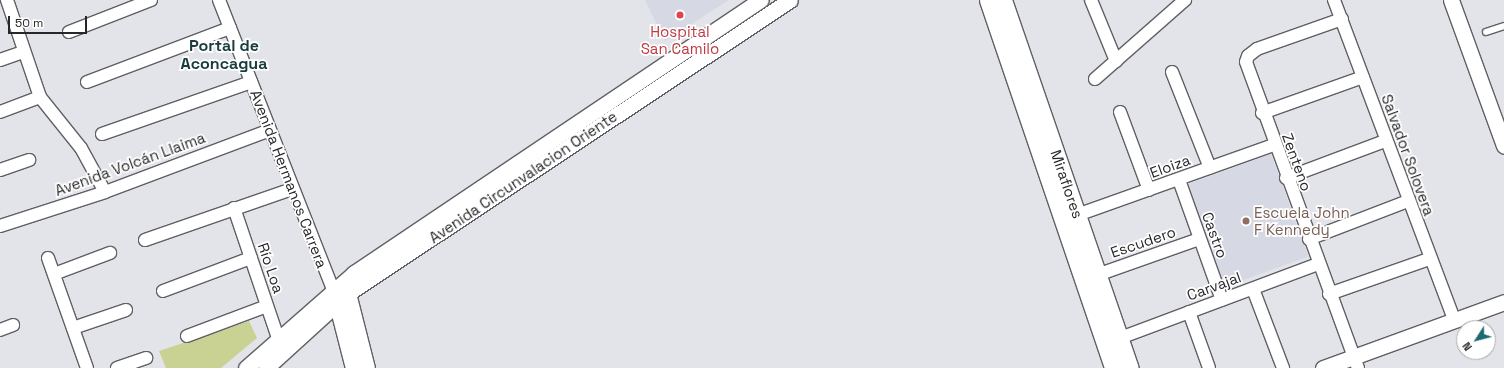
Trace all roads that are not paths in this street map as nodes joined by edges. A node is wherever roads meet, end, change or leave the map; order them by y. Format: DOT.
graph roads {
  1 [pos="151,0"];
  2 [pos="220,0"];
  3 [pos="761,0"];
  4 [pos="790,0"];
  5 [pos="988,0"];
  6 [pos="1003,0"];
  7 [pos="1091,0"];
  8 [pos="1334,0"];
  9 [pos="1451,0"];
  10 [pos="1181,2"];
  11 [pos="5,5"];
  12 [pos="1342,18"];
  13 [pos="1504,26"];
  14 [pos="230,28"];
  15 [pos="69,32"];
  16 [pos="1486,32"];
  17 [pos="23,52"];
  18 [pos="0,60"];
  19 [pos="1116,61"];
  20 [pos="1172,72"];
  21 [pos="1363,77"];
  22 [pos="1095,79"];
  23 [pos="87,82"];
  24 [pos="251,82"];
  25 [pos="40,97"];
  26 [pos="0,112"];
  27 [pos="1120,112"];
  28 [pos="1262,113"];
  29 [pos="1500,125"];
  30 [pos="270,130"];
  31 [pos="102,134"];
  32 [pos="1385,141"];
  33 [pos="1274,145"];
  34 [pos="1504,146"];
  35 [pos="29,160"];
  36 [pos="1210,168"];
  37 [pos="0,170"];
  38 [pos="1286,178"];
  39 [pos="1179,180"];
  40 [pos="292,189"];
  41 [pos="1149,190"];
  42 [pos="104,192"];
  43 [pos="1408,201"];
  44 [pos="234,208"];
  45 [pos="1077,215"];
  46 [pos="0,226"];
  47 [pos="1199,239"];
  48 [pos="1309,239"];
  49 [pos="145,240"];
  50 [pos="110,253"];
  51 [pos="48,258"];
  52 [pos="251,258"];
  53 [pos="1430,259"];
  54 [pos="1318,264"];
  55 [pos="54,274"];
  56 [pos="1097,275"];
  57 [pos="333,289"];
  58 [pos="1253,289"];
  59 [pos="163,291"];
  60 [pos="348,293"];
  61 [pos="1329,294"];
  62 [pos="1222,300"];
  63 [pos="1504,302"];
  64 [pos="267,306"];
  65 [pos="336,306"];
  66 [pos="126,310"];
  67 [pos="1189,312"];
  68 [pos="1454,320"];
  69 [pos="13,325"];
  70 [pos="73,328"];
  71 [pos="0,330"];
  72 [pos="187,336"];
  73 [pos="278,338"];
  74 [pos="1120,338"];
  75 [pos="146,358"];
  76 [pos="1356,362"];
  77 [pos="87,368"];
  78 [pos="117,368"];
  79 [pos="246,368"];
  80 [pos="266,368"];
  81 [pos="353,368"];
  82 [pos="367,368"];
  83 [pos="1114,368"];
  84 [pos="1130,368"];
  85 [pos="1209,368"];
  86 [pos="1283,368"];
  87 [pos="1323,368"];
  1 -- 15 [label="street"];
  2 -- 14 [label="street, Avenida Hermanos Carrera"];
  3 -- 57 [label="street, Avenida Circunvalacion Oriente"];
  4 -- 60 [label="street, Avenida Circunvalacion Oriente"];
  5 -- 83 [label="main road, Miraflores"];
  6 -- 45 [label="main road, Miraflores"];
  7 -- 19 [label="street"];
  8 -- 12 [label="street, Salvador Solovera"];
  9 -- 29 [label="street"];
  10 -- 19 [label="street"];
  11 -- 17 [label="street"];
  12 -- 21 [label="street, Salvador Solovera"];
  12 -- 28 [label="street, Zenteno"];
  13 -- 16 [label="lane"];
  14 -- 23 [label="street"];
  14 -- 24 [label="street, Avenida Hermanos Carrera"];
  17 -- 18 [label="street"];
  17 -- 25 [label="street"];
  19 -- 22 [label="street"];
  20 -- 36 [label="street"];
  21 -- 28 [label="street"];
  21 -- 32 [label="street, Salvador Solovera"];
  24 -- 30 [label="street, Avenida Hermanos Carrera"];
  24 -- 31 [label="street"];
  25 -- 26 [label="street"];
  25 -- 42 [label="street"];
  27 -- 41 [label="street"];
  28 -- 33 [label="street, Zenteno"];
  29 -- 34 [label="street"];
  30 -- 40 [label="street, Avenida Hermanos Carrera"];
  30 -- 42 [label="street, Avenida Volcán Llaima"];
  32 -- 38 [label="street"];
  32 -- 43 [label="street, Salvador Solovera"];
  33 -- 36 [label="street, Eloiza"];
  33 -- 38 [label="street, Zenteno"];
  35 -- 37 [label="street"];
  36 -- 39 [label="street, Eloiza"];
  38 -- 48 [label="street, Zenteno"];
  39 -- 41 [label="street, Eloiza"];
  39 -- 47 [label="street, Castro"];
  40 -- 44 [label="street"];
  40 -- 57 [label="street, Avenida Hermanos Carrera"];
  41 -- 45 [label="street, Eloiza"];
  42 -- 46 [label="street, Avenida Volcán Llaima"];
  43 -- 48 [label="street"];
  43 -- 53 [label="street, Salvador Solovera"];
  44 -- 49 [label="street"];
  44 -- 52 [label="street, Río Loa"];
  45 -- 56 [label="main road, Miraflores"];
  47 -- 56 [label="street, Escudero"];
  47 -- 62 [label="street, Castro"];
  48 -- 54 [label="street, Zenteno"];
  50 -- 55 [label="street"];
  51 -- 55 [label="street"];
  52 -- 59 [label="street"];
  52 -- 64 [label="street, Río Loa"];
  53 -- 61 [label="street"];
  53 -- 68 [label="street, Salvador Solovera"];
  54 -- 58 [label="street, Carvajal"];
  54 -- 61 [label="street, Zenteno"];
  55 -- 70 [label="street"];
  56 -- 74 [label="main road, Miraflores"];
  57 -- 60 [label="street"];
  57 -- 65 [label="street, Avenida Hermanos Carrera"];
  57 -- 73 [label="street, Avenida Circunvalacion Oriente"];
  58 -- 62 [label="street, Carvajal"];
  58 -- 86 [label="street"];
  60 -- 65 [label="street, Avenida Circunvalacion Oriente"];
  60 -- 82 [label="street"];
  61 -- 76 [label="street, Zenteno"];
  62 -- 67 [label="street, Carvajal"];
  63 -- 68 [label="street"];
  64 -- 72 [label="street"];
  64 -- 73 [label="street, Río Loa"];
  65 -- 80 [label="street, Avenida Circunvalacion Oriente"];
  65 -- 81 [label="street, Avenida Hermanos Carrera"];
  66 -- 70 [label="street"];
  67 -- 74 [label="street, Carvajal"];
  67 -- 85 [label="street"];
  68 -- 76 [label="street"];
  69 -- 71 [label="street"];
  70 -- 77 [label="street"];
  73 -- 79 [label="street, Avenida Circunvalacion Oriente"];
  74 -- 84 [label="main road, Miraflores"];
  75 -- 78 [label="street"];
  76 -- 87 [label="street"];
}
